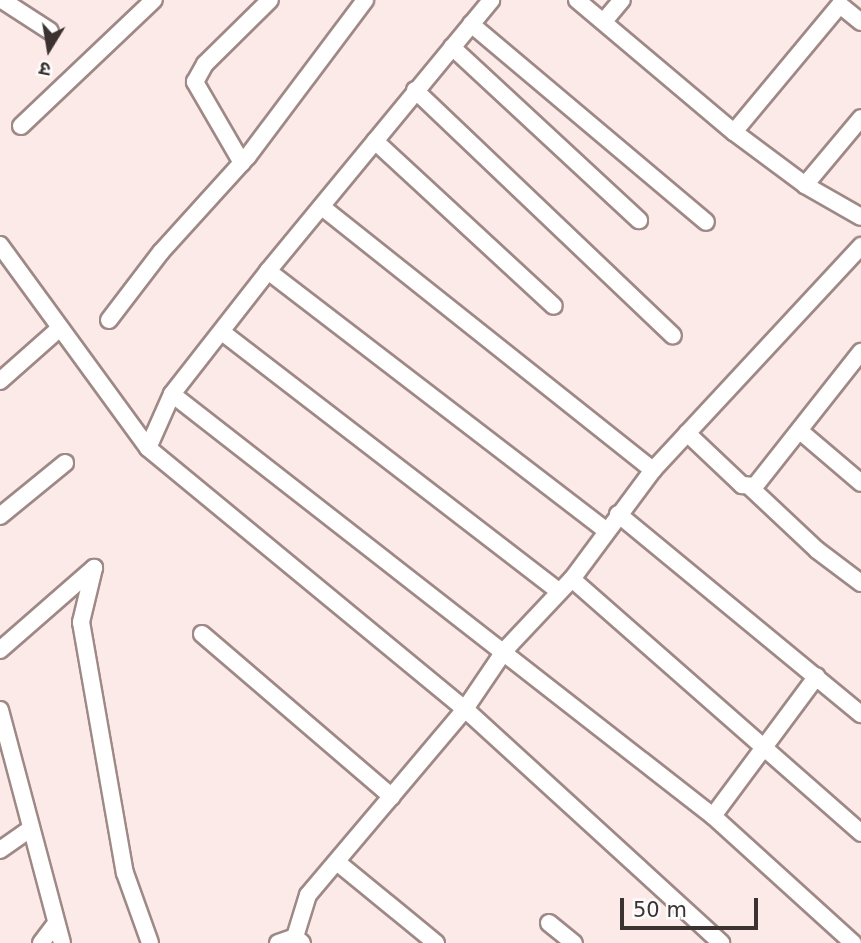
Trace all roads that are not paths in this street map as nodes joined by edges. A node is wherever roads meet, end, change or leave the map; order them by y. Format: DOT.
graph roads {
  1 [pos="2,0"];
  2 [pos="154,0"];
  3 [pos="270,0"];
  4 [pos="365,0"];
  5 [pos="491,0"];
  6 [pos="577,0"];
  7 [pos="622,0"];
  8 [pos="842,2"];
  9 [pos="605,20"];
  10 [pos="861,22"];
  11 [pos="471,24"];
  12 [pos="50,31"];
  13 [pos="452,47"];
  14 [pos="415,90"];
  15 [pos="861,118"];
  16 [pos="22,126"];
  17 [pos="734,132"];
  18 [pos="375,141"];
  19 [pos="242,163"];
  20 [pos="805,185"];
  21 [pos="322,207"];
  22 [pos="861,217"];
  23 [pos="639,220"];
  24 [pos="706,222"];
  25 [pos="0,245"];
  26 [pos="861,246"];
  27 [pos="268,271"];
  28 [pos="554,306"];
  29 [pos="110,320"];
  30 [pos="60,328"];
  31 [pos="222,332"];
  32 [pos="673,336"];
  33 [pos="861,352"];
  34 [pos="0,381"];
  35 [pos="172,394"];
  36 [pos="800,431"];
  37 [pos="687,433"];
  38 [pos="148,448"];
  39 [pos="65,463"];
  40 [pos="653,470"];
  41 [pos="861,483"];
  42 [pos="750,487"];
  43 [pos="618,514"];
  44 [pos="0,516"];
  45 [pos="607,531"];
  46 [pos="572,579"];
  47 [pos="861,583"];
  48 [pos="558,591"];
  49 [pos="202,634"];
  50 [pos="0,650"];
  51 [pos="505,650"];
  52 [pos="817,677"];
  53 [pos="0,709"];
  54 [pos="465,709"];
  55 [pos="861,714"];
  56 [pos="5,748"];
  57 [pos="764,750"];
  58 [pos="391,797"];
  59 [pos="713,816"];
  60 [pos="31,828"];
  61 [pos="861,833"];
  62 [pos="0,850"];
  63 [pos="337,862"];
  64 [pos="549,923"];
  65 [pos="54,926"];
  66 [pos="299,940"];
  67 [pos="41,943"];
  68 [pos="62,943"];
  69 [pos="150,943"];
  70 [pos="278,943"];
  71 [pos="436,943"];
  72 [pos="574,943"];
  73 [pos="721,943"];
  74 [pos="853,943"];
  1 -- 12 [label="street"];
  2 -- 16 [label="street"];
  3 -- 19 [label="street"];
  4 -- 19 [label="street"];
  5 -- 11 [label="street"];
  6 -- 9 [label="street"];
  7 -- 9 [label="street"];
  8 -- 10 [label="street"];
  8 -- 17 [label="street"];
  9 -- 17 [label="street"];
  11 -- 13 [label="street"];
  11 -- 24 [label="street"];
  13 -- 14 [label="street"];
  13 -- 23 [label="street"];
  14 -- 18 [label="street"];
  14 -- 32 [label="street"];
  15 -- 20 [label="street"];
  17 -- 20 [label="street"];
  18 -- 21 [label="street"];
  18 -- 28 [label="street"];
  19 -- 29 [label="street"];
  20 -- 22 [label="street"];
  21 -- 27 [label="street"];
  21 -- 40 [label="street"];
  25 -- 30 [label="street"];
  26 -- 37 [label="street"];
  27 -- 31 [label="street"];
  27 -- 45 [label="street"];
  30 -- 34 [label="street"];
  30 -- 38 [label="street"];
  31 -- 35 [label="street"];
  31 -- 48 [label="street"];
  33 -- 36 [label="street"];
  35 -- 38 [label="street"];
  35 -- 51 [label="street"];
  36 -- 41 [label="street"];
  36 -- 42 [label="street"];
  37 -- 40 [label="street"];
  37 -- 42 [label="street"];
  38 -- 54 [label="street"];
  39 -- 44 [label="street"];
  40 -- 43 [label="street"];
  42 -- 47 [label="street"];
  43 -- 45 [label="street"];
  43 -- 52 [label="street"];
  45 -- 46 [label="street"];
  46 -- 48 [label="street"];
  46 -- 57 [label="street"];
  48 -- 51 [label="street"];
  49 -- 58 [label="street"];
  50 -- 69 [label="street"];
  51 -- 54 [label="street"];
  51 -- 59 [label="street"];
  52 -- 55 [label="street"];
  52 -- 57 [label="street"];
  53 -- 56 [label="street"];
  54 -- 58 [label="street"];
  54 -- 73 [label="street"];
  56 -- 60 [label="street"];
  57 -- 59 [label="street"];
  57 -- 61 [label="street"];
  58 -- 63 [label="street"];
  59 -- 74 [label="street"];
  60 -- 62 [label="street"];
  60 -- 65 [label="street"];
  63 -- 66 [label="street"];
  63 -- 71 [label="street"];
  64 -- 72 [label="street"];
  65 -- 67 [label="street"];
  65 -- 68 [label="street"];
  66 -- 70 [label="street"];
}
